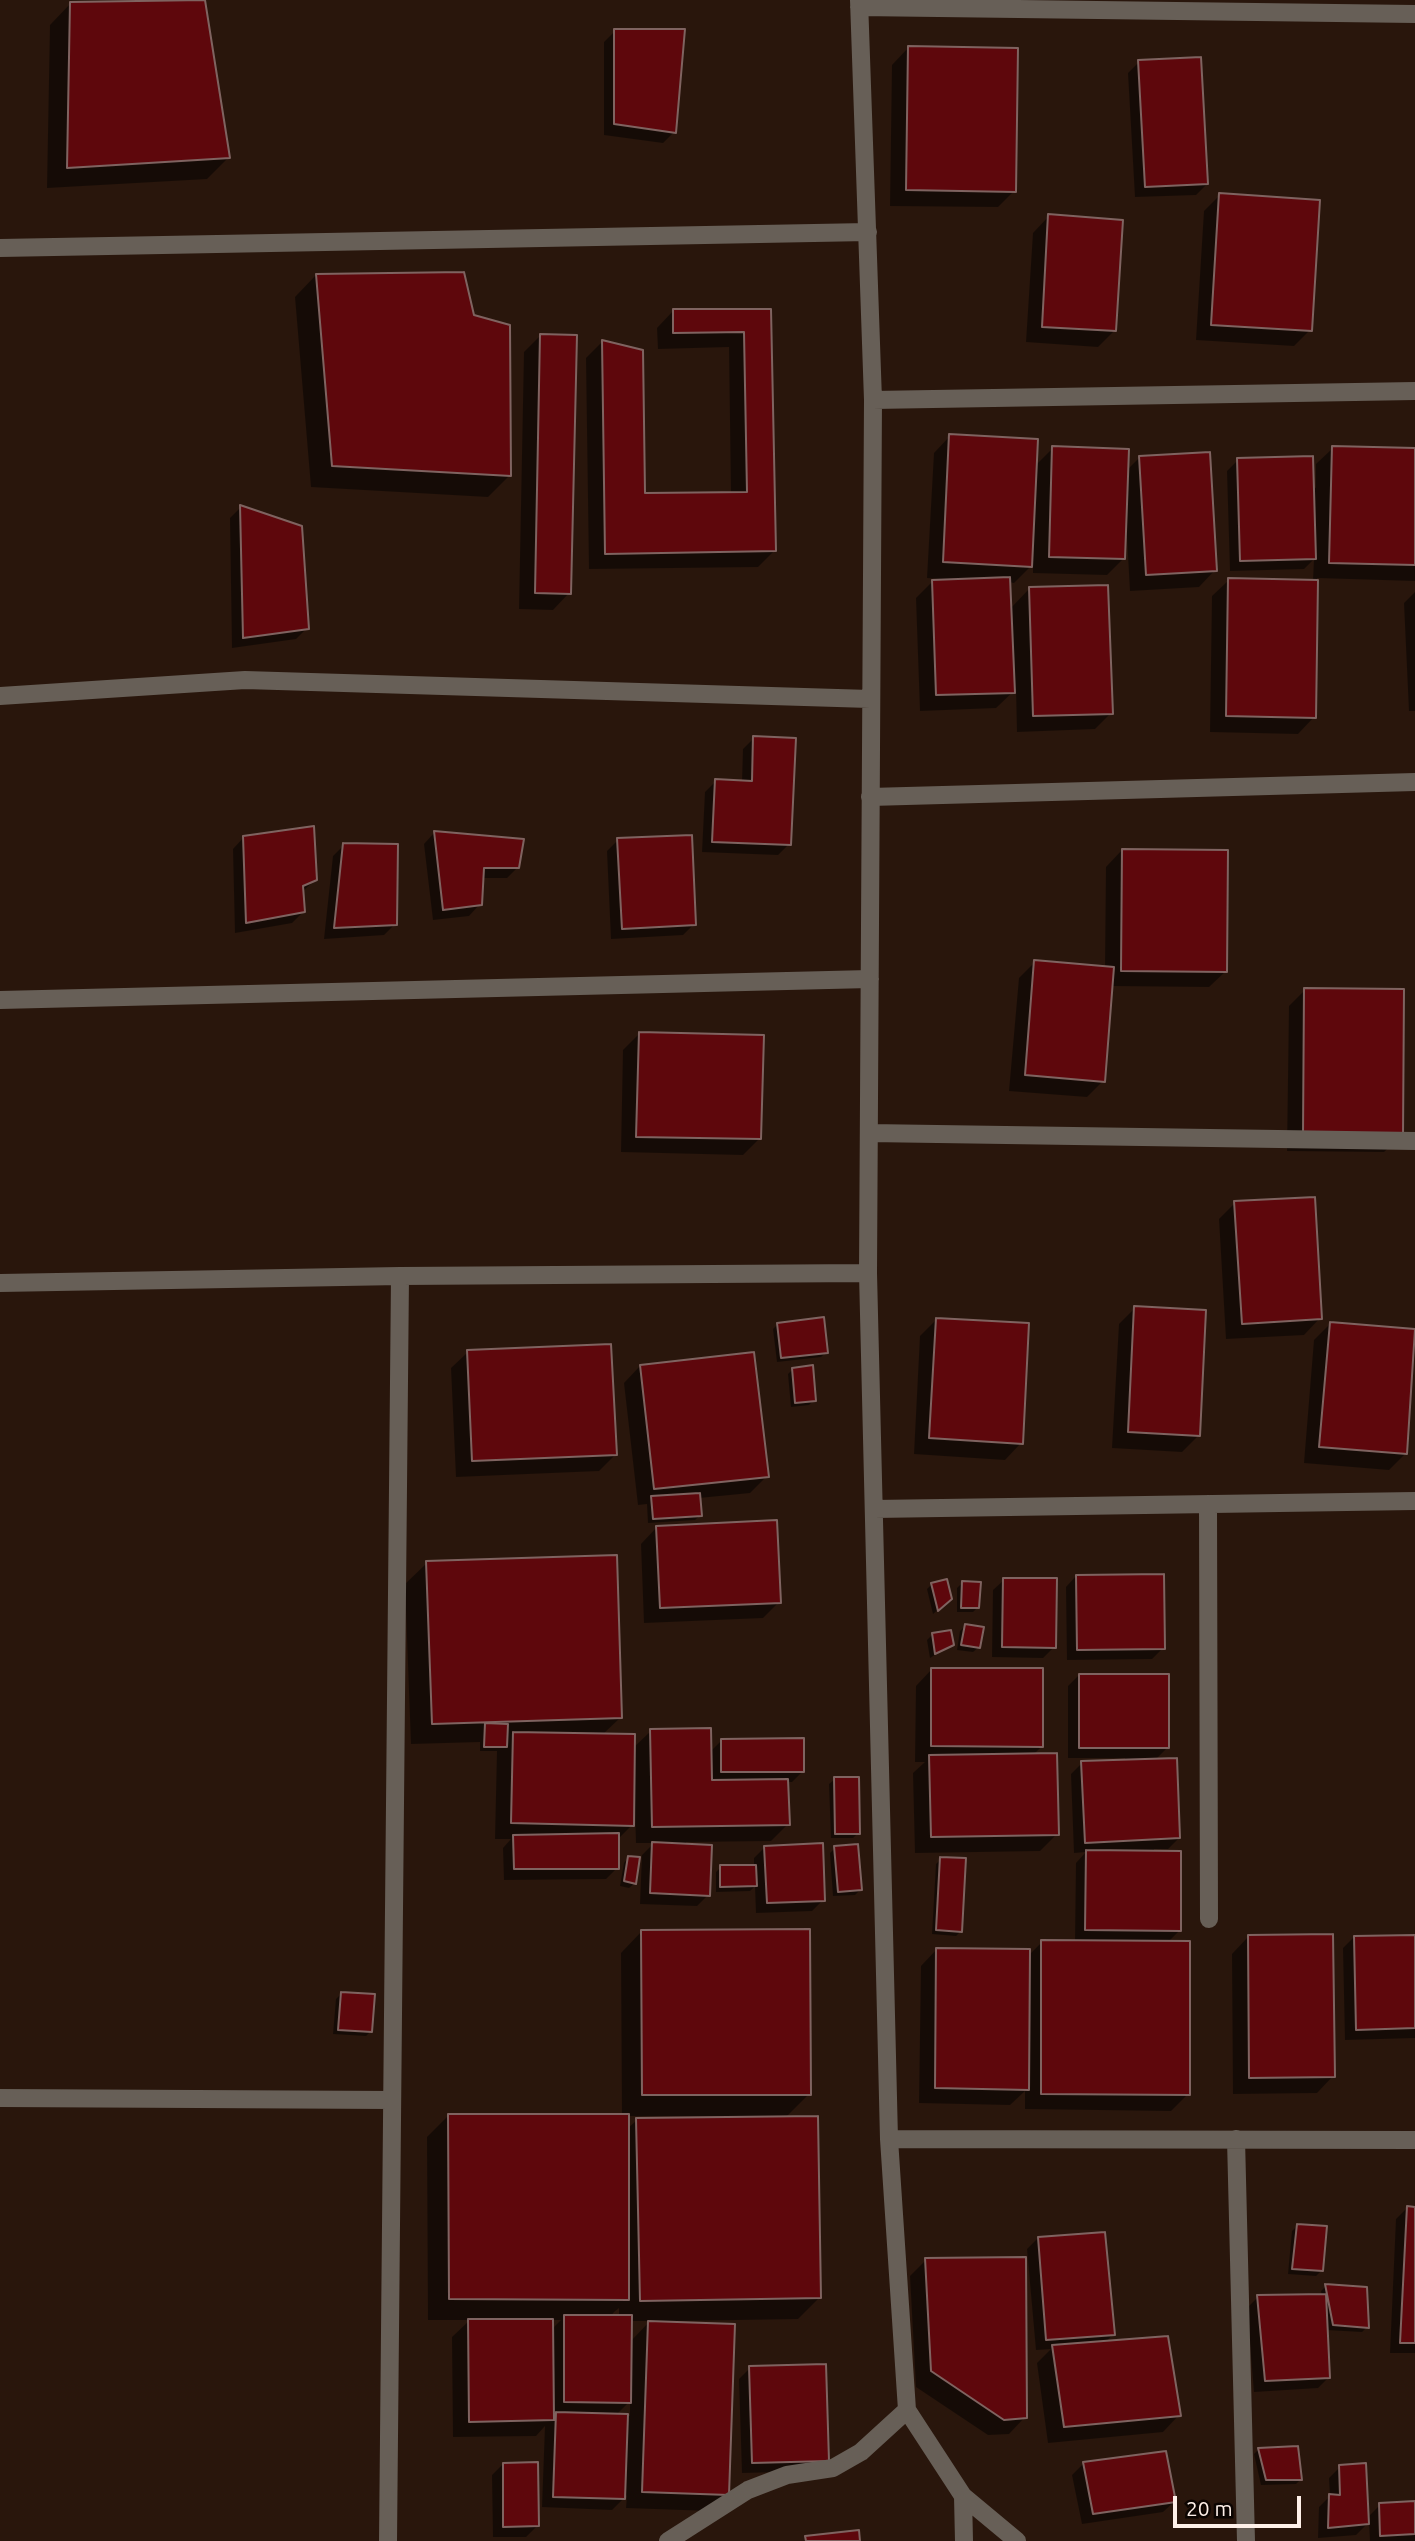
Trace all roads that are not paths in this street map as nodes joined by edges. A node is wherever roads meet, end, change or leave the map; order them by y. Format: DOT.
graph roads {
  1 [pos="859,4"];
  2 [pos="1279,6"];
  3 [pos="1415,14"];
  4 [pos="868,232"];
  5 [pos="0,248"];
  6 [pos="1415,391"];
  7 [pos="873,400"];
  8 [pos="0,696"];
  9 [pos="870,699"];
  10 [pos="1415,782"];
  11 [pos="870,797"];
  12 [pos="870,979"];
  13 [pos="0,1000"];
  14 [pos="869,1133"];
  15 [pos="1415,1141"];
  16 [pos="868,1273"];
  17 [pos="400,1276"];
  18 [pos="0,1283"];
  19 [pos="1415,1502"];
  20 [pos="1208,1504"];
  21 [pos="874,1509"];
  22 [pos="1209,1919"];
  23 [pos="0,2098"];
  24 [pos="392,2100"];
  25 [pos="889,2139"];
  26 [pos="1236,2139"];
  27 [pos="1415,2140"];
  28 [pos="907,2410"];
  29 [pos="963,2496"];
  30 [pos="388,2541"];
  31 [pos="668,2541"];
  32 [pos="964,2541"];
  33 [pos="1017,2541"];
  34 [pos="1246,2541"];
  1 -- 2 [label="street"];
  1 -- 4 [label="street"];
  2 -- 3 [label="street"];
  4 -- 5 [label="street"];
  4 -- 7 [label="street"];
  6 -- 7 [label="street"];
  7 -- 9 [label="street"];
  8 -- 9 [label="street"];
  9 -- 11 [label="street"];
  10 -- 11 [label="street"];
  11 -- 12 [label="street"];
  12 -- 13 [label="street"];
  12 -- 14 [label="street"];
  14 -- 15 [label="street"];
  14 -- 16 [label="street"];
  16 -- 17 [label="street"];
  16 -- 21 [label="street"];
  17 -- 18 [label="street"];
  17 -- 24 [label="street"];
  19 -- 20 [label="street"];
  20 -- 21 [label="street"];
  20 -- 22 [label="street"];
  21 -- 25 [label="street"];
  23 -- 24 [label="street"];
  24 -- 30 [label="street"];
  25 -- 26 [label="street"];
  25 -- 28 [label="street"];
  26 -- 27 [label="street"];
  26 -- 34 [label="street"];
  28 -- 29 [label="street"];
  28 -- 31 [label="street"];
  29 -- 32 [label="street"];
  29 -- 33 [label="street"];
}
